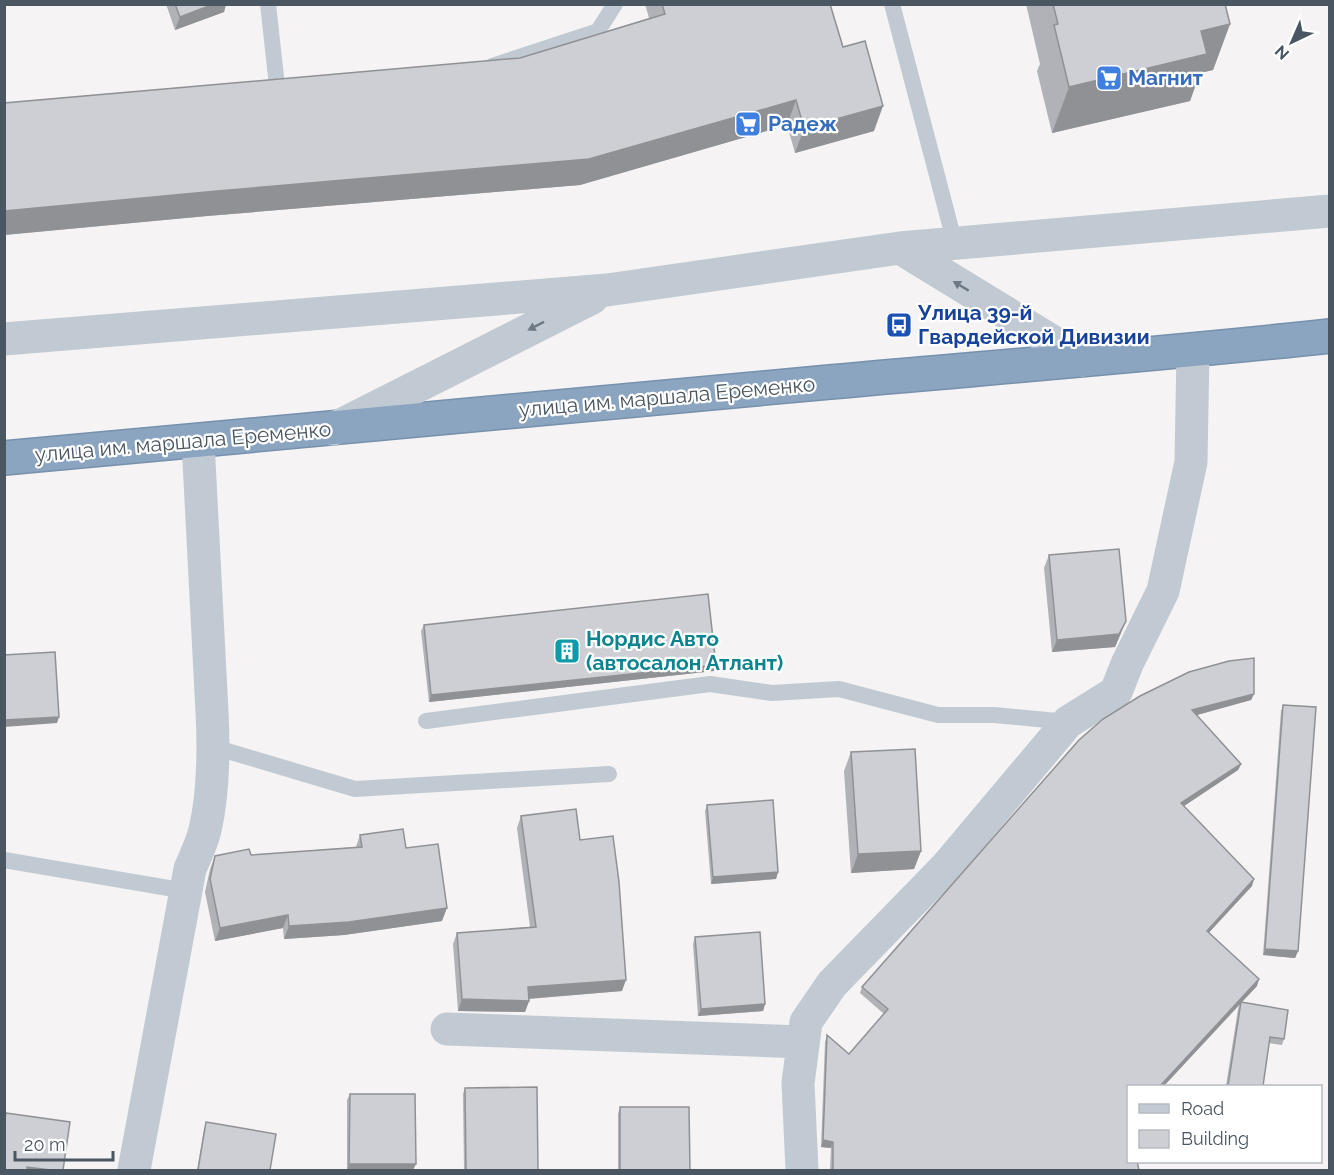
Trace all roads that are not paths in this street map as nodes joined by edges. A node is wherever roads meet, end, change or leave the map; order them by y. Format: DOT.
graph roads {
  1 [pos="268,4"];
  2 [pos="615,4"];
  3 [pos="892,4"];
  4 [pos="482,69"];
  5 [pos="276,86"];
  6 [pos="1329,211"];
  7 [pos="955,244"];
  8 [pos="900,248"];
  9 [pos="607,290"];
  10 [pos="1329,336"];
  11 [pos="4,339"];
  12 [pos="1193,351"];
  13 [pos="1083,360"];
  14 [pos="333,429"];
  15 [pos="198,442"];
  16 [pos="4,458"];
  17 [pos="426,721"];
  18 [pos="1068,722"];
  19 [pos="213,747"];
  20 [pos="609,774"];
  21 [pos="4,860"];
  22 [pos="186,891"];
  23 [pos="447,1029"];
  24 [pos="804,1042"];
  25 [pos="134,1170"];
  26 [pos="802,1170"];
  1 -- 5 [label="lane"];
  2 -- 4 [label="lane"];
  3 -- 7 [label="lane"];
  6 -- 7 [label="street"];
  7 -- 8 [label="street"];
  8 -- 9 [label="street"];
  13 -- 8 [label="street, one-way"];
  9 -- 11 [label="street"];
  9 -- 14 [label="street, one-way"];
  10 -- 12 [label="highway, улица им. маршала Еременко"];
  12 -- 13 [label="highway, улица им. маршала Еременко"];
  12 -- 18 [label="street"];
  13 -- 14 [label="highway, улица им. маршала Еременко"];
  14 -- 15 [label="highway, улица им. маршала Еременко"];
  15 -- 16 [label="highway, улица им. маршала Еременко"];
  15 -- 19 [label="street"];
  17 -- 18 [label="lane"];
  18 -- 24 [label="street"];
  19 -- 20 [label="lane"];
  19 -- 22 [label="street"];
  21 -- 22 [label="lane"];
  22 -- 25 [label="street"];
  23 -- 24 [label="street"];
  24 -- 26 [label="street"];
}
